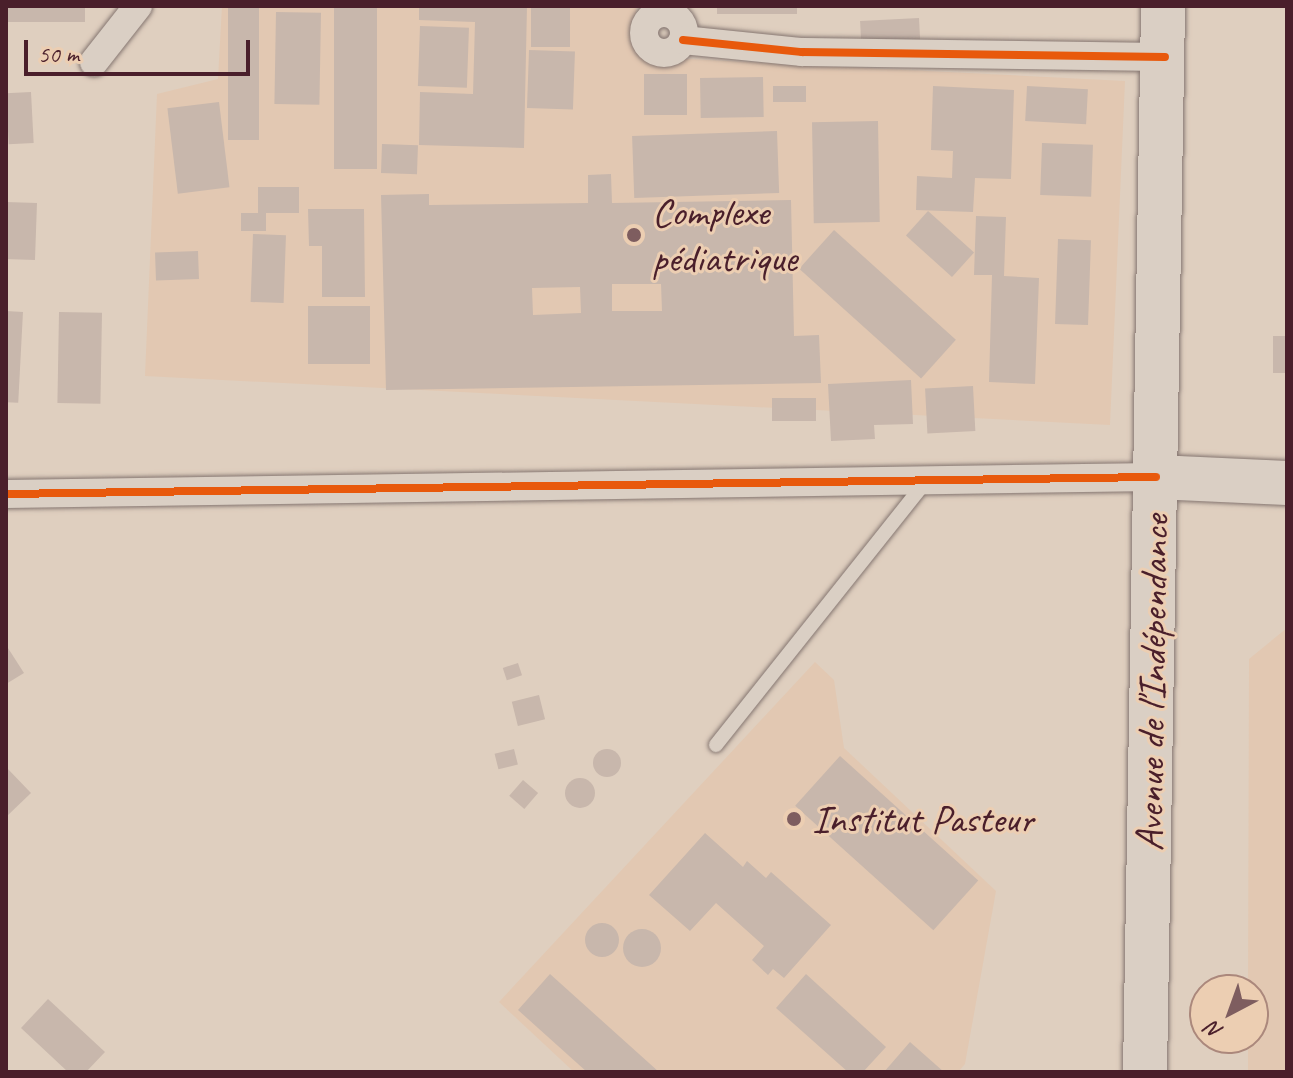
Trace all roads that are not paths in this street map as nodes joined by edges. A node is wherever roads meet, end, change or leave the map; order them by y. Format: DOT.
graph roads {
  1 [pos="138,6"];
  2 [pos="1163,6"];
  3 [pos="654,10"];
  4 [pos="1165,57"];
  5 [pos="94,62"];
  6 [pos="1156,477"];
  7 [pos="927,480"];
  8 [pos="1287,483"];
  9 [pos="6,494"];
  10 [pos="716,745"];
  11 [pos="1145,1072"];
  1 -- 5 [label="street"];
  2 -- 4 [label="main road, Avenue de l'Indépendance"];
  3 -- 4 [label="street"];
  4 -- 6 [label="main road, Avenue de l'Indépendance"];
  6 -- 7 [label="street"];
  6 -- 8 [label="main road"];
  6 -- 11 [label="main road, Avenue de l'Indépendance"];
  7 -- 9 [label="street"];
  7 -- 10 [label="lane"];
}
